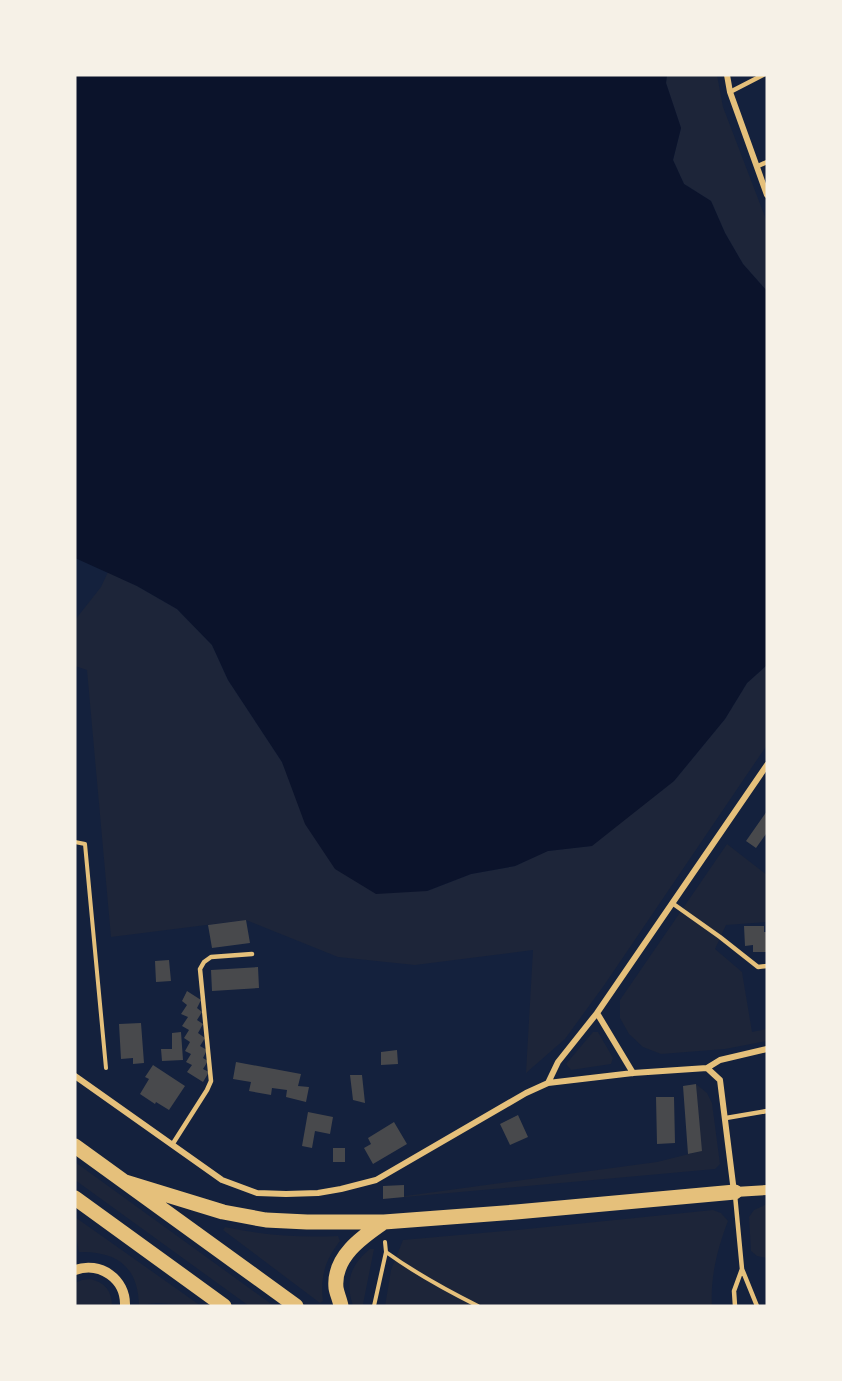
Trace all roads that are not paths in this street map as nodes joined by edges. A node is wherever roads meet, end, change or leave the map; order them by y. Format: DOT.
graph roads {
  1 [pos="727,75"];
  2 [pos="763,75"];
  3 [pos="730,92"];
  4 [pos="767,162"];
  5 [pos="758,166"];
  6 [pos="767,195"];
  7 [pos="767,765"];
  8 [pos="672,903"];
  9 [pos="252,954"];
  10 [pos="767,966"];
  11 [pos="597,1013"];
  12 [pos="767,1049"];
  13 [pos="707,1068"];
  14 [pos="633,1073"];
  15 [pos="75,1076"];
  16 [pos="548,1083"];
  17 [pos="767,1111"];
  18 [pos="726,1118"];
  19 [pos="172,1145"];
  20 [pos="75,1146"];
  21 [pos="125,1182"];
  22 [pos="767,1190"];
  23 [pos="735,1192"];
  24 [pos="75,1198"];
  25 [pos="385,1230"];
  26 [pos="742,1269"];
  27 [pos="75,1270"];
  28 [pos="125,1306"];
  29 [pos="224,1306"];
  30 [pos="296,1306"];
  31 [pos="341,1306"];
  32 [pos="735,1306"];
  33 [pos="757,1306"];
  1 -- 3 [label="street"];
  2 -- 3 [label="lane"];
  3 -- 5 [label="street"];
  4 -- 5 [label="lane"];
  5 -- 6 [label="street"];
  7 -- 8 [label="street"];
  8 -- 10 [label="lane"];
  8 -- 11 [label="street"];
  9 -- 19 [label="lane"];
  11 -- 14 [label="street"];
  11 -- 16 [label="street"];
  12 -- 13 [label="street"];
  13 -- 14 [label="street"];
  13 -- 18 [label="street"];
  14 -- 16 [label="street"];
  15 -- 19 [label="street"];
  16 -- 19 [label="street"];
  17 -- 18 [label="lane"];
  18 -- 23 [label="street"];
  20 -- 21 [label="main road"];
  21 -- 25 [label="main road"];
  21 -- 30 [label="main road"];
  22 -- 23 [label="street"];
  23 -- 25 [label="main road"];
  23 -- 26 [label="lane"];
  24 -- 29 [label="main road"];
  25 -- 31 [label="main road"];
  26 -- 32 [label="lane"];
  26 -- 33 [label="lane"];
  27 -- 28 [label="street"];
}
